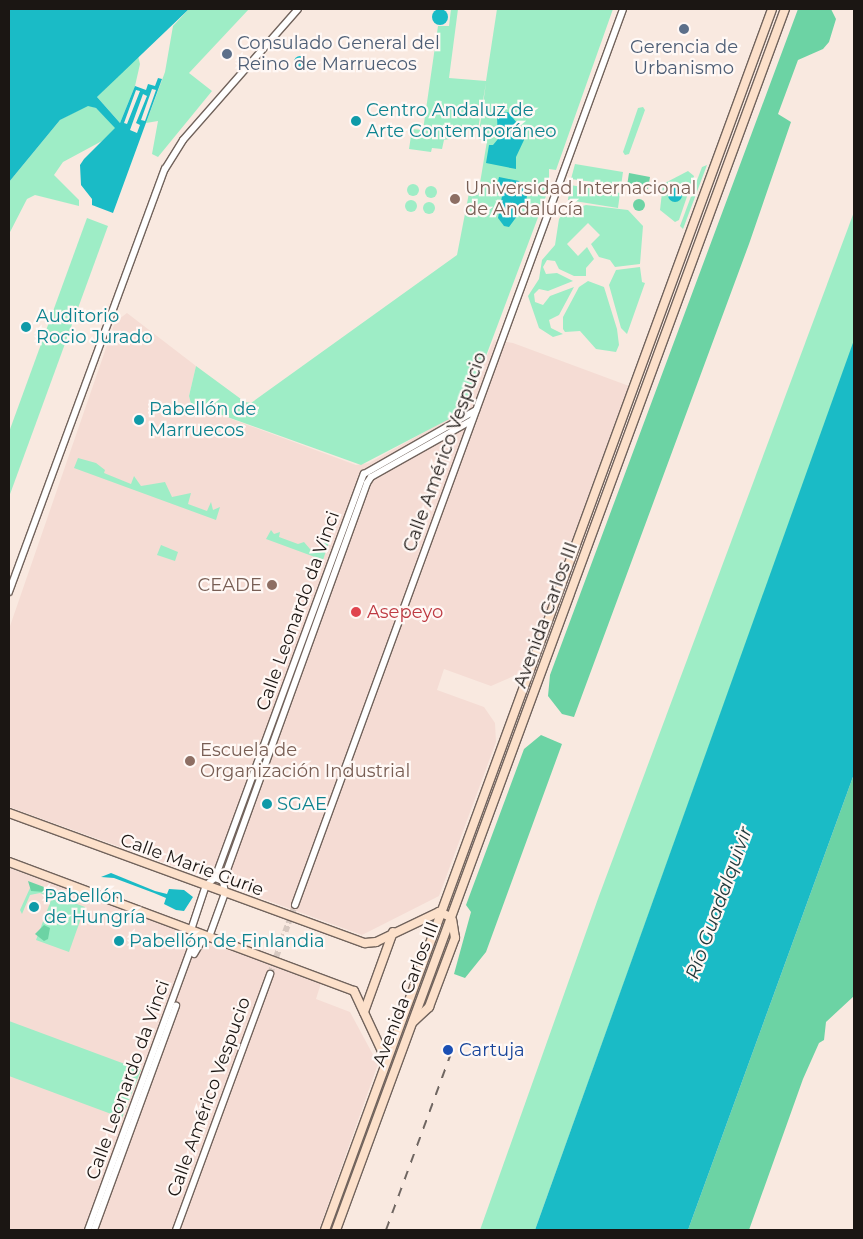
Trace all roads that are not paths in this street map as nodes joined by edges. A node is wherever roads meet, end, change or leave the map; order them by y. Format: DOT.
graph roads {
  1 [pos="298,9"];
  2 [pos="623,9"];
  3 [pos="772,9"];
  4 [pos="785,9"];
  5 [pos="476,410"];
  6 [pos="472,420"];
  7 [pos="9,592"];
  8 [pos="9,813"];
  9 [pos="9,862"];
  10 [pos="215,878"];
  11 [pos="223,881"];
  12 [pos="206,885"];
  13 [pos="225,893"];
  14 [pos="295,905"];
  15 [pos="439,912"];
  16 [pos="451,917"];
  17 [pos="191,930"];
  18 [pos="393,932"];
  19 [pos="209,937"];
  20 [pos="197,941"];
  21 [pos="270,974"];
  22 [pos="364,1012"];
  23 [pos="399,1056"];
  24 [pos="385,1060"];
  25 [pos="88,1230"];
  26 [pos="94,1230"];
  27 [pos="176,1230"];
  28 [pos="324,1230"];
  29 [pos="336,1230"];
  1 -- 7 [label="street"];
  2 -- 5 [label="street, Calle Américo Vespucio"];
  3 -- 15 [label="main road, Avenida Carlos III"];
  4 -- 16 [label="main road, Avenida Carlos III"];
  5 -- 6 [label="street, Calle Américo Vespucio"];
  5 -- 10 [label="street, Calle Leonardo da Vinci"];
  6 -- 11 [label="street, Calle Leonardo da Vinci"];
  6 -- 14 [label="street, Calle Américo Vespucio"];
  8 -- 12 [label="main road, Calle Marie Curie"];
  9 -- 17 [label="main road"];
  10 -- 11 [label="street"];
  10 -- 12 [label="street"];
  11 -- 13 [label="street, Calle Leonardo da Vinci"];
  12 -- 13 [label="main road, Calle Marie Curie"];
  12 -- 17 [label="street"];
  13 -- 18 [label="main road, Calle Marie Curie"];
  13 -- 19 [label="street, Calle Leonardo da Vinci"];
  15 -- 16 [label="main road"];
  15 -- 18 [label="main road"];
  15 -- 24 [label="main road, Avenida Carlos III"];
  16 -- 23 [label="main road, Avenida Carlos III"];
  17 -- 19 [label="main road"];
  17 -- 20 [label="street"];
  18 -- 22 [label="main road"];
  19 -- 20 [label="street"];
  19 -- 22 [label="main road"];
  20 -- 25 [label="street, Calle Leonardo da Vinci"];
  20 -- 26 [label="street, Calle Leonardo da Vinci"];
  21 -- 27 [label="street, Calle Américo Vespucio"];
  22 -- 24 [label="main road"];
  23 -- 24 [label="main road"];
  23 -- 29 [label="main road, Avenida Carlos III"];
  24 -- 28 [label="main road, Avenida Carlos III"];
}
